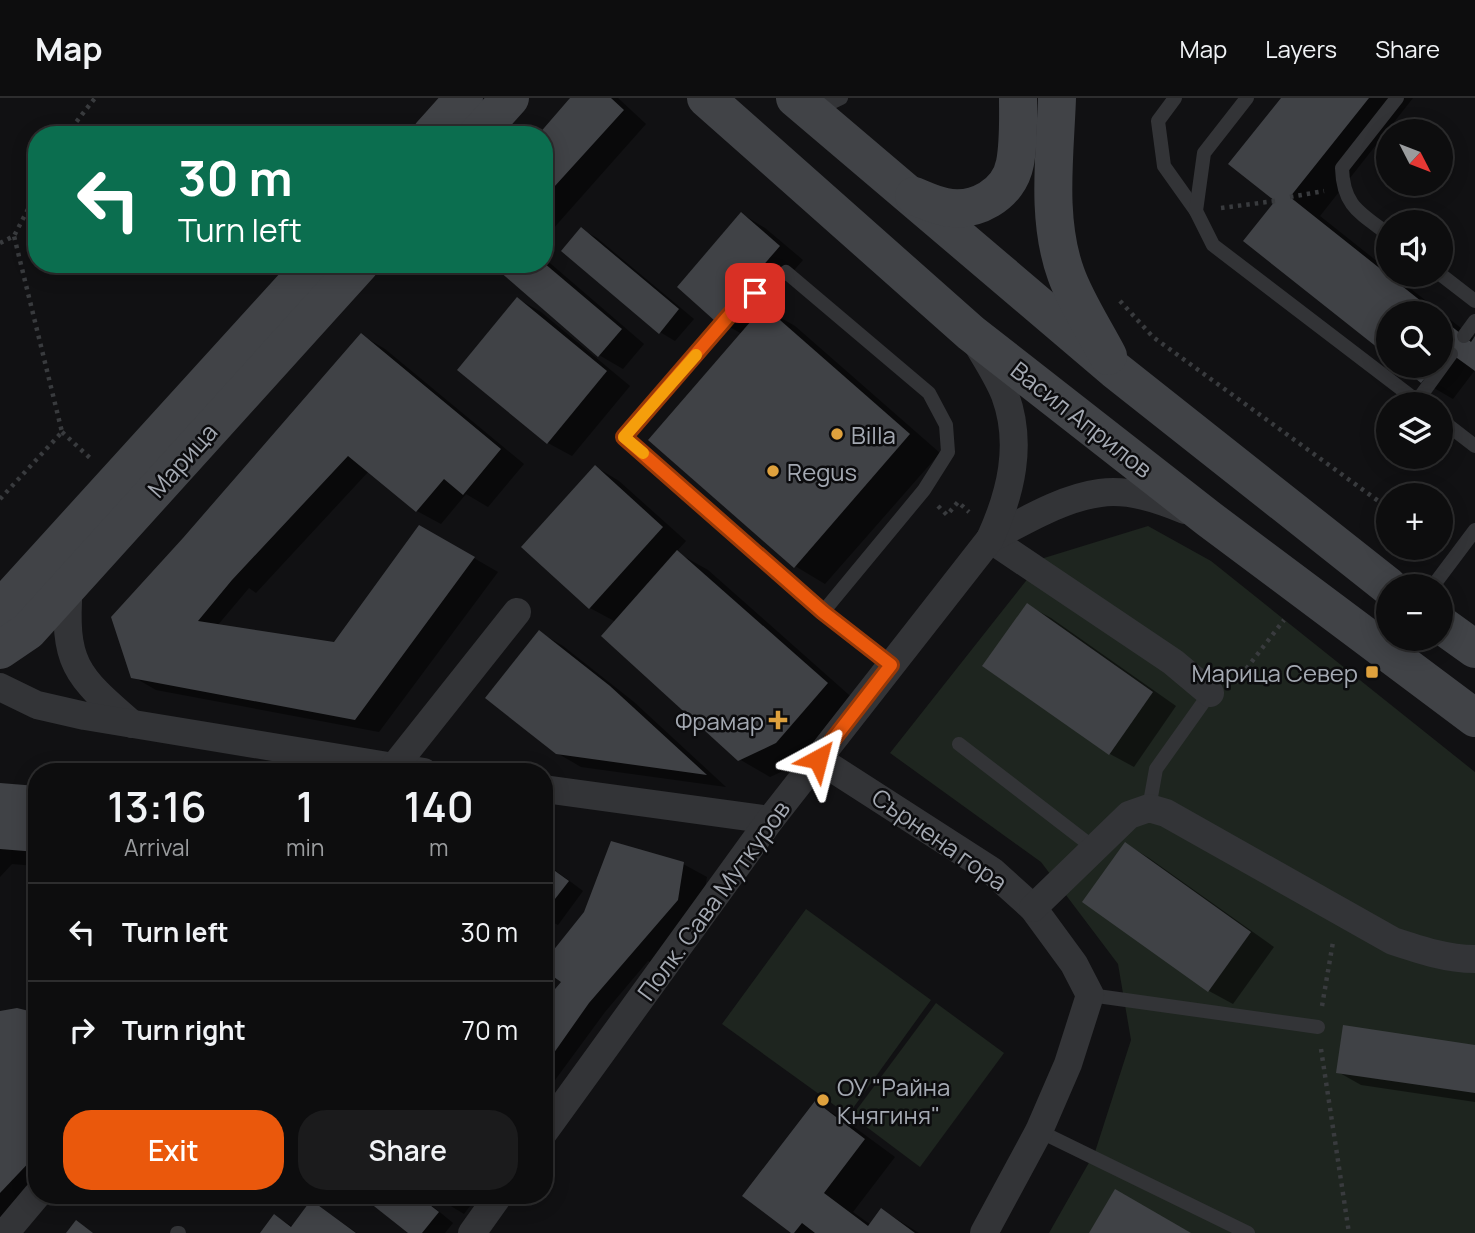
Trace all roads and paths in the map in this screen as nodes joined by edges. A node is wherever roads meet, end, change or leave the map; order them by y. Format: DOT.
graph roads {
  1 [pos="95,98"];
  2 [pos="464,98"];
  3 [pos="510,98"];
  4 [pos="706,98"];
  5 [pos="1018,98"];
  6 [pos="1057,98"];
  7 [pos="1175,98"];
  8 [pos="1247,98"];
  9 [pos="1397,98"];
  10 [pos="816,103"];
  11 [pos="73,126"];
  12 [pos="439,126"];
  13 [pos="485,126"];
  14 [pos="1343,188"];
  15 [pos="904,192"];
  16 [pos="1290,197"];
  17 [pos="1275,201"];
  18 [pos="28,209"];
  19 [pos="1196,211"];
  20 [pos="1376,225"];
  21 [pos="14,236"];
  22 [pos="0,243"];
  23 [pos="306,273"];
  24 [pos="352,273"];
  25 [pos="1453,284"];
  26 [pos="1475,301"];
  27 [pos="1475,321"];
  28 [pos="971,333"];
  29 [pos="1464,336"];
  30 [pos="1115,370"];
  31 [pos="1405,392"];
  32 [pos="1453,429"];
  33 [pos="62,432"];
  34 [pos="1475,446"];
  35 [pos="93,460"];
  36 [pos="0,499"];
  37 [pos="969,512"];
  38 [pos="947,515"];
  39 [pos="1209,519"];
  40 [pos="1475,530"];
  41 [pos="990,539"];
  42 [pos="1442,574"];
  43 [pos="1376,577"];
  44 [pos="69,585"];
  45 [pos="0,612"];
  46 [pos="517,612"];
  47 [pos="823,612"];
  48 [pos="1289,614"];
  49 [pos="1453,633"];
  50 [pos="1475,649"];
  51 [pos="0,650"];
  52 [pos="891,665"];
  53 [pos="0,687"];
  54 [pos="1210,693"];
  55 [pos="1475,718"];
  56 [pos="132,724"];
  57 [pos="959,744"];
  58 [pos="818,759"];
  59 [pos="352,763"];
  60 [pos="398,763"];
  61 [pos="553,790"];
  62 [pos="1149,808"];
  63 [pos="770,820"];
  64 [pos="1094,848"];
  65 [pos="1033,908"];
  66 [pos="1338,910"];
  67 [pos="1475,959"];
  68 [pos="1090,995"];
  69 [pos="1318,1027"];
  70 [pos="553,1120"];
  71 [pos="1039,1131"];
  72 [pos="29,1204"];
  73 [pos="492,1204"];
  74 [pos="5,1233"];
  75 [pos="471,1233"];
  76 [pos="984,1233"];
  77 [pos="1248,1233"];
  78 [pos="1349,1233"];
  1 -- 11 [label="path"];
  2 -- 12 [label="main road"];
  3 -- 13 [label="main road"];
  4 -- 28 [label="main road, Васил Априлов"];
  5 -- 15 [label="main road"];
  6 -- 30 [label="main road"];
  7 -- 19 [label="lane"];
  8 -- 19 [label="lane"];
  9 -- 14 [label="lane"];
  10 -- 15 [label="main road"];
  14 -- 16 [label="path"];
  14 -- 20 [label="lane"];
  15 -- 30 [label="main road"];
  17 -- 19 [label="path"];
  18 -- 21 [label="path"];
  19 -- 31 [label="lane"];
  21 -- 22 [label="path"];
  21 -- 33 [label="path"];
  23 -- 45 [label="main road, Марица"];
  24 -- 44 [label="main road, Марица"];
  25 -- 26 [label="lane"];
  27 -- 29 [label="lane"];
  28 -- 39 [label="main road, Васил Априлов"];
  28 -- 41 [label="street"];
  30 -- 43 [label="main road"];
  32 -- 34 [label="lane"];
  33 -- 35 [label="path"];
  33 -- 36 [label="path"];
  37 -- 38 [label="path"];
  39 -- 41 [label="street"];
  39 -- 55 [label="main road, Васил Априлов"];
  40 -- 42 [label="lane"];
  41 -- 52 [label="street, Полк. Сава Муткуров"];
  41 -- 54 [label="street"];
  44 -- 51 [label="main road, Марица"];
  44 -- 56 [label="street"];
  46 -- 60 [label="street"];
  47 -- 47 [label="lane"];
  47 -- 52 [label="lane"];
  48 -- 54 [label="path"];
  49 -- 50 [label="main road"];
  52 -- 58 [label="street, Полк. Сава Муткуров"];
  53 -- 56 [label="street"];
  54 -- 62 [label="lane"];
  56 -- 59 [label="street"];
  57 -- 64 [label="lane"];
  58 -- 63 [label="street, Полк. Сава Муткуров"];
  58 -- 65 [label="street, Сърнена гора"];
  61 -- 63 [label="street"];
  62 -- 64 [label="street"];
  62 -- 66 [label="street"];
  63 -- 70 [label="street, Полк. Сава Муткуров"];
  64 -- 65 [label="street"];
  65 -- 68 [label="street, Сърнена гора"];
  66 -- 67 [label="street"];
  66 -- 69 [label="path"];
  68 -- 69 [label="lane"];
  68 -- 71 [label="street"];
  69 -- 78 [label="path"];
  71 -- 76 [label="street"];
  71 -- 77 [label="lane"];
  72 -- 74 [label="street"];
  73 -- 75 [label="street"];
}
